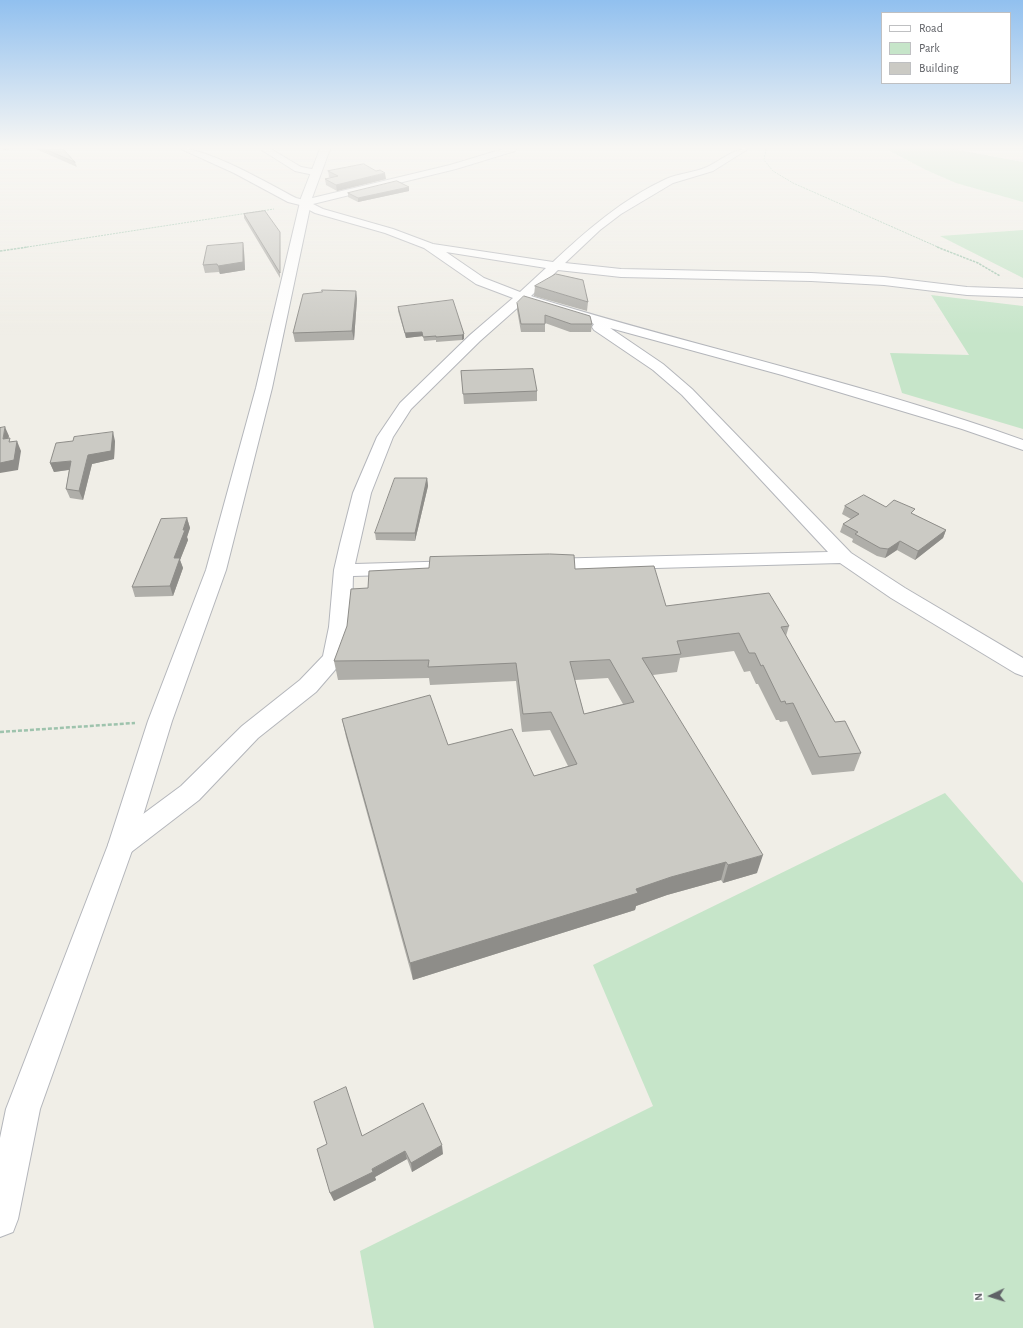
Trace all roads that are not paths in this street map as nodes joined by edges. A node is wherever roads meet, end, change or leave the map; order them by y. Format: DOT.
graph roads {
  1 [pos="303,211"];
  2 [pos="319,211"];
  3 [pos="619,211"];
  4 [pos="428,246"];
  5 [pos="556,266"];
  6 [pos="1023,293"];
  7 [pos="522,297"];
  8 [pos="587,318"];
  9 [pos="1023,445"];
  10 [pos="844,557"];
  11 [pos="526,565"];
  12 [pos="479,566"];
  13 [pos="344,570"];
  14 [pos="1023,668"];
  15 [pos="121,845"];
  16 [pos="0,1219"];
  1 -- 15 [label="street"];
  2 -- 4 [label="street"];
  3 -- 5 [label="street"];
  4 -- 5 [label="street"];
  4 -- 7 [label="street"];
  5 -- 6 [label="street"];
  5 -- 7 [label="street"];
  7 -- 8 [label="street"];
  7 -- 13 [label="street"];
  8 -- 9 [label="street"];
  8 -- 10 [label="street"];
  10 -- 11 [label="street"];
  10 -- 14 [label="street"];
  12 -- 13 [label="street"];
  13 -- 15 [label="street"];
  15 -- 16 [label="street"];
}
